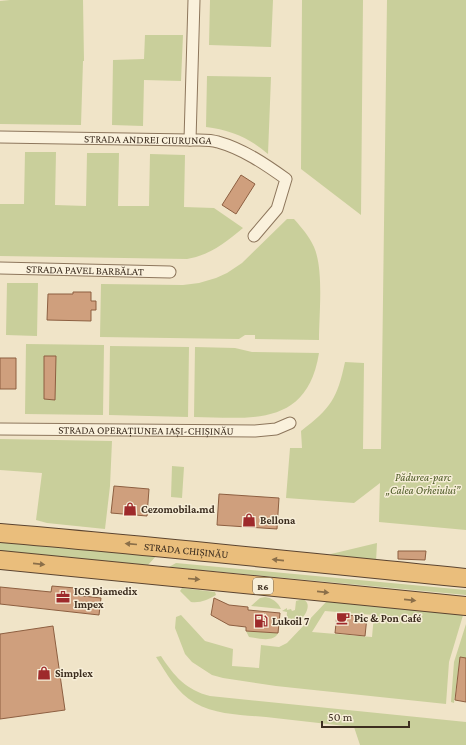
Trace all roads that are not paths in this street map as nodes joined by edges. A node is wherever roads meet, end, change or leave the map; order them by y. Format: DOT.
graph roads {
  1 [pos="194,0"];
  2 [pos="0,137"];
  3 [pos="190,140"];
  4 [pos="254,236"];
  5 [pos="0,268"];
  6 [pos="170,272"];
  7 [pos="290,424"];
  8 [pos="0,429"];
  9 [pos="0,533"];
  10 [pos="170,548"];
  11 [pos="0,560"];
  12 [pos="155,576"];
  13 [pos="466,578"];
  14 [pos="466,606"];
  1 -- 3 [label="street"];
  2 -- 3 [label="street, STRADA ANDREI CIURUNGA"];
  3 -- 4 [label="street, STRADA ANDREI CIURUNGA"];
  5 -- 6 [label="street, STRADA PAVEL BARBĂLAT"];
  7 -- 8 [label="street, STRADA OPERAȚIUNEA IAȘI-CHIȘINĂU"];
  10 -- 9 [label="highway, STRADA CHIȘINĂU, one-way"];
  10 -- 12 [label="highway"];
  13 -- 10 [label="highway, STRADA CHIȘINĂU, one-way"];
  11 -- 12 [label="highway, R6, one-way"];
  12 -- 14 [label="highway, R6, one-way"];
}
